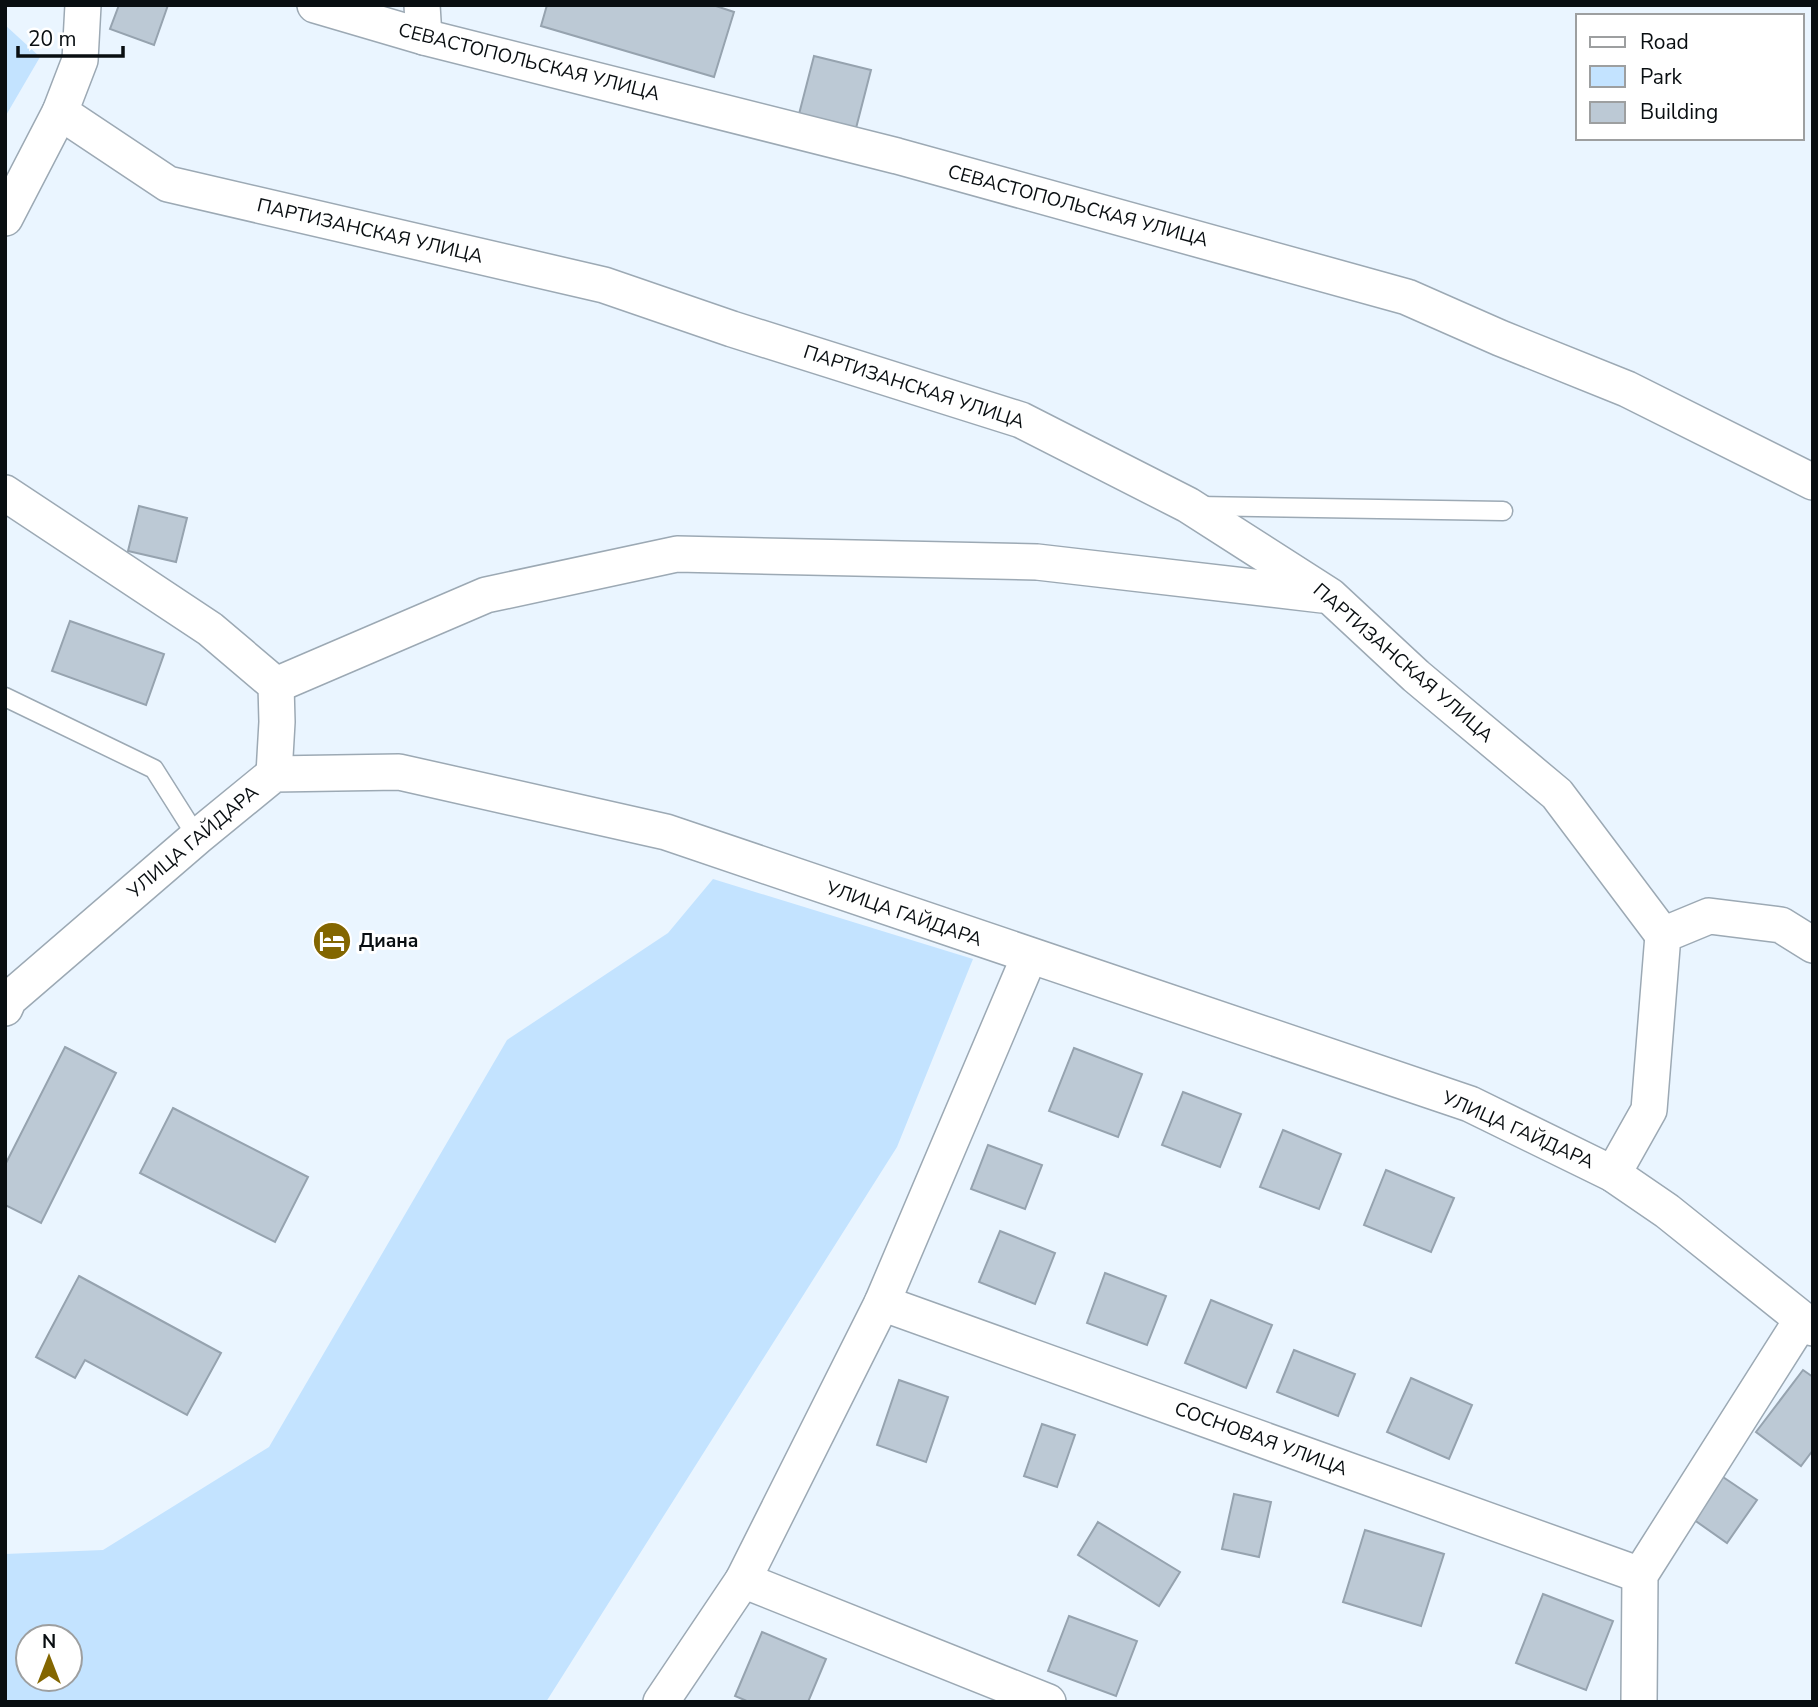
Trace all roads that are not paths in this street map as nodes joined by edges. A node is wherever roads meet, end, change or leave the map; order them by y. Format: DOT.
graph roads {
  1 [pos="83,5"];
  2 [pos="315,5"];
  3 [pos="423,21"];
  4 [pos="60,112"];
  5 [pos="5,218"];
  6 [pos="1813,482"];
  7 [pos="5,493"];
  8 [pos="1188,505"];
  9 [pos="1503,511"];
  10 [pos="1330,596"];
  11 [pos="276,685"];
  12 [pos="5,697"];
  13 [pos="274,774"];
  14 [pos="197,838"];
  15 [pos="1663,935"];
  16 [pos="1813,945"];
  17 [pos="1029,957"];
  18 [pos="5,1008"];
  19 [pos="1613,1174"];
  20 [pos="882,1303"];
  21 [pos="1807,1324"];
  22 [pos="1640,1575"];
  23 [pos="743,1580"];
  24 [pos="661,1702"];
  25 [pos="1048,1702"];
  26 [pos="1639,1702"];
  1 -- 4 [label="street"];
  2 -- 3 [label="street, СЕВАСТОПОЛЬСКАЯ УЛИЦА"];
  3 -- 6 [label="street, СЕВАСТОПОЛЬСКАЯ УЛИЦА"];
  4 -- 5 [label="street"];
  4 -- 8 [label="street, ПАРТИЗАНСКАЯ УЛИЦА"];
  7 -- 11 [label="street"];
  8 -- 9 [label="lane"];
  8 -- 10 [label="street, ПАРТИЗАНСКАЯ УЛИЦА"];
  10 -- 11 [label="street"];
  10 -- 15 [label="street, ПАРТИЗАНСКАЯ УЛИЦА"];
  11 -- 13 [label="street"];
  12 -- 14 [label="lane"];
  13 -- 14 [label="street, УЛИЦА ГАЙДАРА"];
  13 -- 17 [label="street, УЛИЦА ГАЙДАРА"];
  14 -- 18 [label="street, УЛИЦА ГАЙДАРА"];
  15 -- 16 [label="street"];
  15 -- 19 [label="street"];
  17 -- 19 [label="street, УЛИЦА ГАЙДАРА"];
  17 -- 20 [label="street"];
  19 -- 21 [label="street, УЛИЦА ГАЙДАРА"];
  20 -- 22 [label="street, СОСНОВАЯ УЛИЦА"];
  20 -- 23 [label="street"];
  21 -- 22 [label="street"];
  22 -- 26 [label="street"];
  23 -- 24 [label="street"];
  23 -- 25 [label="street"];
}
